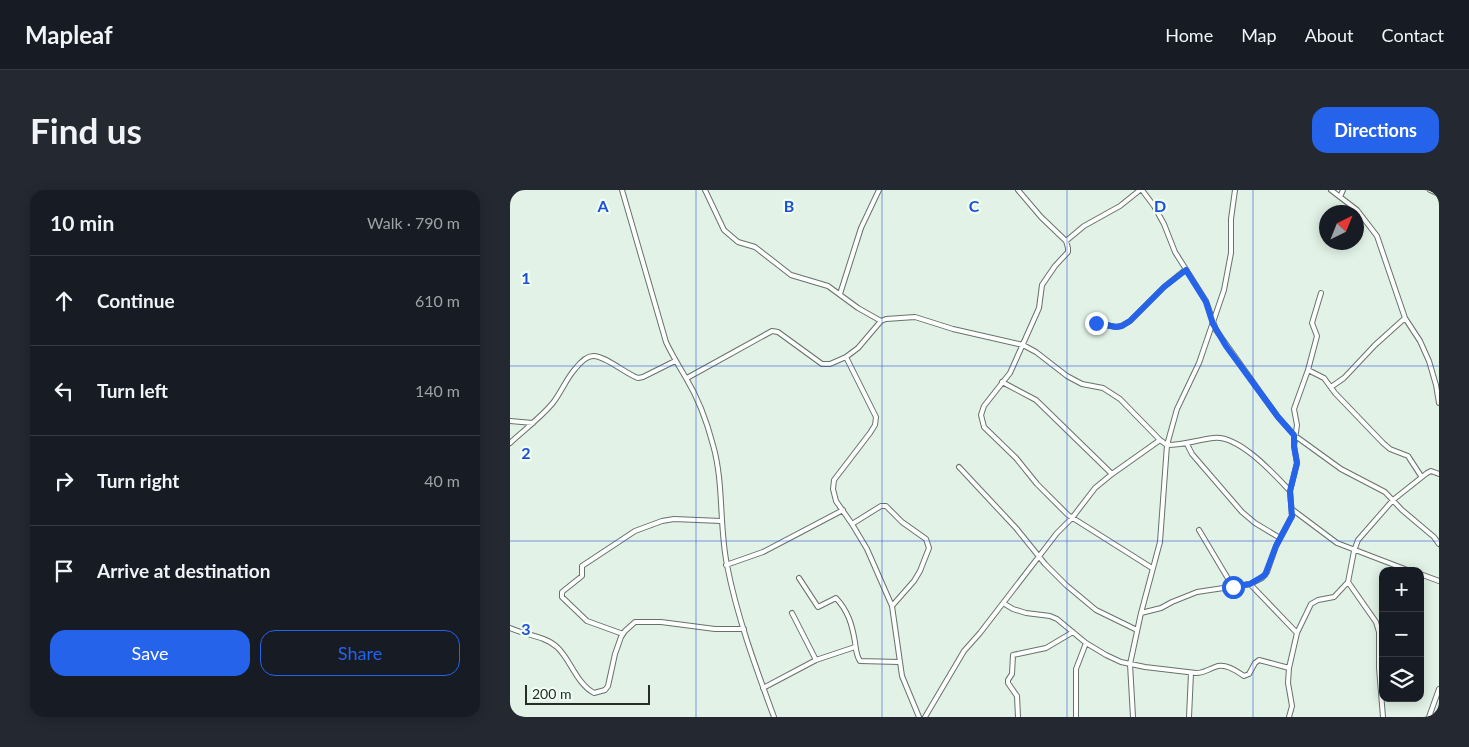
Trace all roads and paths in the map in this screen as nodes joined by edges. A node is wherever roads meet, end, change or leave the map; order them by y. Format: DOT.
graph roads {
  1 [pos="622,190"];
  2 [pos="705,190"];
  3 [pos="879,190"];
  4 [pos="1018,190"];
  5 [pos="1141,190"];
  6 [pos="1235,190"];
  7 [pos="1331,190"];
  8 [pos="1343,190"];
  9 [pos="1430,190"];
  10 [pos="1439,194"];
  11 [pos="1340,197"];
  12 [pos="1066,241"];
  13 [pos="1186,270"];
  14 [pos="1321,292"];
  15 [pos="840,294"];
  16 [pos="1405,318"];
  17 [pos="881,321"];
  18 [pos="1096,323"];
  19 [pos="1213,324"];
  20 [pos="1024,345"];
  21 [pos="846,357"];
  22 [pos="675,362"];
  23 [pos="1308,370"];
  24 [pos="687,378"];
  25 [pos="1002,382"];
  26 [pos="1331,387"];
  27 [pos="1439,403"];
  28 [pos="510,421"];
  29 [pos="533,423"];
  30 [pos="1294,435"];
  31 [pos="1160,440"];
  32 [pos="510,443"];
  33 [pos="1187,444"];
  34 [pos="1167,445"];
  35 [pos="959,467"];
  36 [pos="1112,474"];
  37 [pos="1439,474"];
  38 [pos="1421,476"];
  39 [pos="1290,491"];
  40 [pos="1393,500"];
  41 [pos="843,510"];
  42 [pos="1293,510"];
  43 [pos="1072,518"];
  44 [pos="721,521"];
  45 [pos="852,524"];
  46 [pos="1199,530"];
  47 [pos="1280,538"];
  48 [pos="1439,544"];
  49 [pos="1354,550"];
  50 [pos="1039,556"];
  51 [pos="726,565"];
  52 [pos="1399,567"];
  53 [pos="1152,568"];
  54 [pos="1424,575"];
  55 [pos="799,578"];
  56 [pos="1439,581"];
  57 [pos="1348,582"];
  58 [pos="1250,584"];
  59 [pos="1233,587"];
  60 [pos="1003,603"];
  61 [pos="892,606"];
  62 [pos="792,613"];
  63 [pos="1141,613"];
  64 [pos="512,629"];
  65 [pos="744,629"];
  66 [pos="1137,630"];
  67 [pos="1073,632"];
  68 [pos="1297,633"];
  69 [pos="623,634"];
  70 [pos="510,635"];
  71 [pos="1086,643"];
  72 [pos="856,646"];
  73 [pos="816,660"];
  74 [pos="899,662"];
  75 [pos="1130,664"];
  76 [pos="1289,668"];
  77 [pos="1191,673"];
  78 [pos="764,688"];
  79 [pos="1439,689"];
  80 [pos="774,717"];
  81 [pos="919,717"];
  82 [pos="925,717"];
  83 [pos="1018,717"];
  84 [pos="1076,717"];
  85 [pos="1133,717"];
  86 [pos="1189,717"];
  87 [pos="1290,717"];
  88 [pos="1383,717"];
  89 [pos="1429,717"];
  1 -- 22 [label="street"];
  2 -- 15 [label="street"];
  3 -- 15 [label="street"];
  4 -- 12 [label="street"];
  5 -- 12 [label="street"];
  5 -- 13 [label="street"];
  6 -- 19 [label="street"];
  7 -- 11 [label="street"];
  8 -- 11 [label="street"];
  9 -- 10 [label="street"];
  11 -- 16 [label="street"];
  12 -- 20 [label="street"];
  13 -- 18 [label="street"];
  13 -- 19 [label="street"];
  14 -- 23 [label="street"];
  15 -- 17 [label="street"];
  16 -- 26 [label="street"];
  16 -- 27 [label="street"];
  17 -- 20 [label="street"];
  17 -- 21 [label="street"];
  19 -- 30 [label="street"];
  19 -- 34 [label="street"];
  20 -- 25 [label="street"];
  20 -- 31 [label="street"];
  21 -- 24 [label="street"];
  21 -- 41 [label="street"];
  22 -- 24 [label="street"];
  22 -- 29 [label="street"];
  23 -- 26 [label="street"];
  23 -- 30 [label="street"];
  24 -- 44 [label="street"];
  25 -- 36 [label="street"];
  25 -- 43 [label="street"];
  26 -- 38 [label="street"];
  28 -- 29 [label="street"];
  29 -- 32 [label="street"];
  30 -- 39 [label="street"];
  30 -- 40 [label="street"];
  31 -- 34 [label="street"];
  31 -- 36 [label="street"];
  33 -- 34 [label="street"];
  33 -- 39 [label="street"];
  33 -- 47 [label="street"];
  34 -- 53 [label="street"];
  35 -- 50 [label="street"];
  36 -- 43 [label="street"];
  37 -- 38 [label="street"];
  38 -- 40 [label="street"];
  39 -- 42 [label="street"];
  40 -- 48 [label="street"];
  40 -- 49 [label="street"];
  41 -- 45 [label="street"];
  41 -- 51 [label="street"];
  42 -- 47 [label="street"];
  42 -- 49 [label="street"];
  43 -- 50 [label="street"];
  43 -- 53 [label="street"];
  44 -- 51 [label="street"];
  44 -- 69 [label="street"];
  45 -- 61 [label="street"];
  45 -- 61 [label="street"];
  46 -- 59 [label="street"];
  47 -- 58 [label="street"];
  49 -- 52 [label="street"];
  49 -- 57 [label="street"];
  50 -- 60 [label="street"];
  50 -- 66 [label="street"];
  51 -- 65 [label="street"];
  53 -- 63 [label="street"];
  54 -- 56 [label="street"];
  55 -- 72 [label="street"];
  57 -- 68 [label="street"];
  57 -- 88 [label="street"];
  58 -- 59 [label="street"];
  58 -- 68 [label="street"];
  59 -- 63 [label="street"];
  60 -- 67 [label="street"];
  60 -- 82 [label="street"];
  61 -- 74 [label="street"];
  62 -- 73 [label="street"];
  63 -- 66 [label="street"];
  64 -- 69 [label="street"];
  64 -- 70 [label="street"];
  65 -- 69 [label="street"];
  65 -- 78 [label="street"];
  66 -- 75 [label="street"];
  67 -- 71 [label="street"];
  67 -- 83 [label="street"];
  68 -- 76 [label="street"];
  71 -- 75 [label="street"];
  71 -- 84 [label="street"];
  72 -- 73 [label="street"];
  72 -- 74 [label="street"];
  73 -- 78 [label="street"];
  74 -- 81 [label="street"];
  75 -- 77 [label="street"];
  75 -- 85 [label="street"];
  76 -- 77 [label="street"];
  76 -- 87 [label="street"];
  77 -- 86 [label="street"];
  78 -- 80 [label="street"];
  79 -- 89 [label="street"];
}
